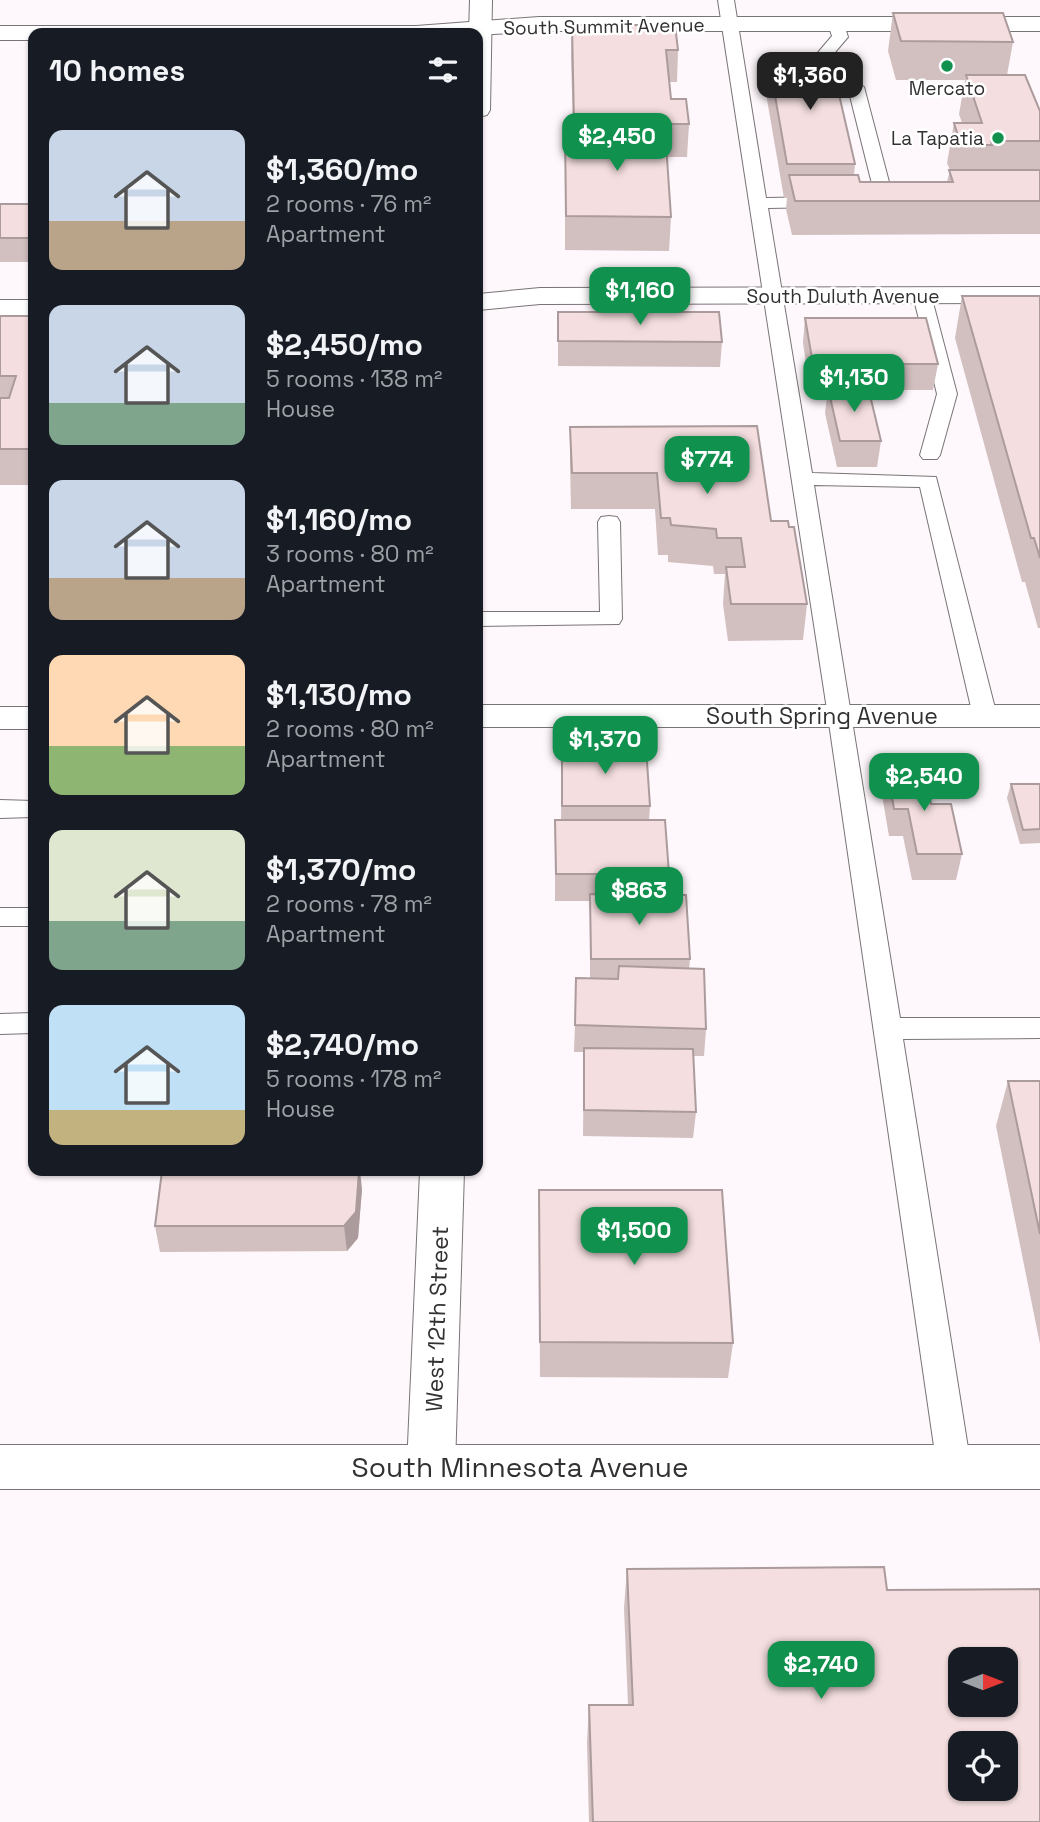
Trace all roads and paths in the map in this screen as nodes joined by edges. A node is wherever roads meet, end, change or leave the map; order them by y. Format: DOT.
graph roads {
  1 [pos="481,0"];
  2 [pos="726,0"];
  3 [pos="730,24"];
  4 [pos="836,24"];
  5 [pos="1040,24"];
  6 [pos="481,28"];
  7 [pos="483,29"];
  8 [pos="0,33"];
  9 [pos="28,33"];
  10 [pos="758,203"];
  11 [pos="922,295"];
  12 [pos="1040,295"];
  13 [pos="772,296"];
  14 [pos="483,302"];
  15 [pos="0,307"];
  16 [pos="28,308"];
  17 [pos="930,455"];
  18 [pos="802,479"];
  19 [pos="610,522"];
  20 [pos="483,619"];
  21 [pos="483,716"];
  22 [pos="840,716"];
  23 [pos="985,716"];
  24 [pos="1040,716"];
  25 [pos="0,718"];
  26 [pos="28,718"];
  27 [pos="28,809"];
  28 [pos="0,810"];
  29 [pos="0,917"];
  30 [pos="28,917"];
  31 [pos="28,1023"];
  32 [pos="0,1024"];
  33 [pos="1040,1028"];
  34 [pos="888,1029"];
  35 [pos="442,1176"];
  36 [pos="0,1466"];
  37 [pos="431,1467"];
  38 [pos="954,1467"];
  39 [pos="1040,1467"];
  1 -- 6 [label="street"];
  2 -- 3 [label="lane"];
  3 -- 4 [label="street, South Summit Avenue"];
  3 -- 7 [label="street, South Summit Avenue"];
  3 -- 10 [label="lane"];
  4 -- 5 [label="street, South Summit Avenue"];
  4 -- 10 [label="lane"];
  8 -- 9 [label="street, South Summit Avenue"];
  10 -- 13 [label="lane"];
  11 -- 12 [label="street, South Duluth Avenue"];
  11 -- 13 [label="street, South Duluth Avenue"];
  11 -- 17 [label="lane"];
  13 -- 14 [label="street, South Duluth Avenue"];
  13 -- 18 [label="lane"];
  15 -- 16 [label="street"];
  18 -- 22 [label="lane"];
  18 -- 23 [label="lane"];
  19 -- 20 [label="lane"];
  21 -- 22 [label="street, South Spring Avenue"];
  22 -- 23 [label="street, South Spring Avenue"];
  22 -- 34 [label="lane"];
  23 -- 24 [label="street, South Spring Avenue"];
  25 -- 26 [label="street"];
  27 -- 28 [label="lane"];
  29 -- 30 [label="lane"];
  31 -- 32 [label="lane"];
  33 -- 34 [label="lane"];
  34 -- 38 [label="lane"];
  35 -- 37 [label="street, West 12th Street"];
  36 -- 37 [label="street, South Minnesota Avenue"];
  37 -- 38 [label="street, South Minnesota Avenue"];
  38 -- 39 [label="street, South Minnesota Avenue"];
}
